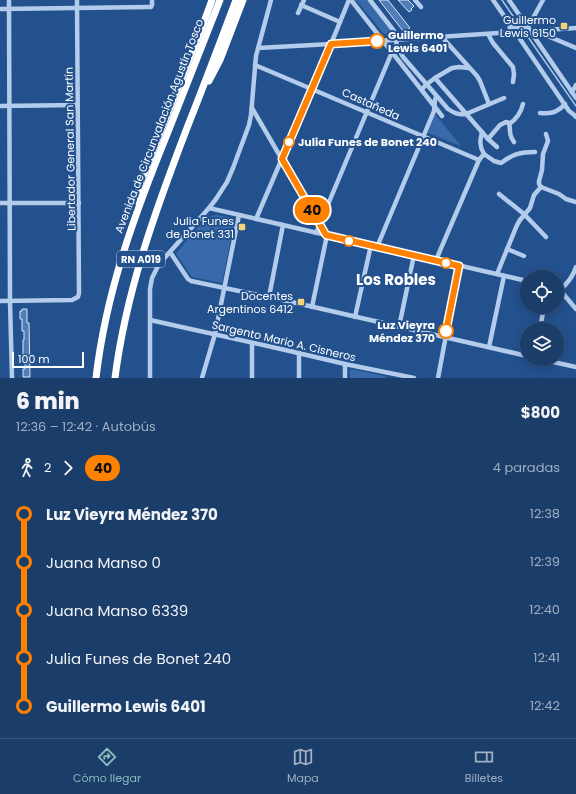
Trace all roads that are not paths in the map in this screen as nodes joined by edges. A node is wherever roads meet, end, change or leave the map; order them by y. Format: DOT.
graph roads {
  1 [pos="9,0"];
  2 [pos="78,0"];
  3 [pos="152,0"];
  4 [pos="212,0"];
  5 [pos="220,0"];
  6 [pos="236,0"];
  7 [pos="243,0"];
  8 [pos="271,0"];
  9 [pos="304,0"];
  10 [pos="350,0"];
  11 [pos="370,0"];
  12 [pos="415,0"];
  13 [pos="493,0"];
  14 [pos="509,0"];
  15 [pos="543,0"];
  16 [pos="301,5"];
  17 [pos="421,7"];
  18 [pos="77,8"];
  19 [pos="0,9"];
  20 [pos="9,9"];
  21 [pos="298,13"];
  22 [pos="340,22"];
  23 [pos="510,27"];
  24 [pos="576,28"];
  25 [pos="529,29"];
  26 [pos="517,32"];
  27 [pos="509,33"];
  28 [pos="488,34"];
  29 [pos="442,37"];
  30 [pos="396,40"];
  31 [pos="383,41"];
  32 [pos="331,44"];
  33 [pos="258,48"];
  34 [pos="576,48"];
  35 [pos="392,52"];
  36 [pos="255,65"];
  37 [pos="469,68"];
  38 [pos="435,78"];
  39 [pos="513,82"];
  40 [pos="427,84"];
  41 [pos="576,85"];
  42 [pos="312,88"];
  43 [pos="422,89"];
  44 [pos="572,92"];
  45 [pos="436,97"];
  46 [pos="504,98"];
  47 [pos="576,98"];
  48 [pos="197,104"];
  49 [pos="489,104"];
  50 [pos="523,104"];
  51 [pos="565,104"];
  52 [pos="78,105"];
  53 [pos="0,106"];
  54 [pos="9,106"];
  55 [pos="435,106"];
  56 [pos="252,108"];
  57 [pos="367,112"];
  58 [pos="540,113"];
  59 [pos="466,114"];
  60 [pos="442,116"];
  61 [pos="576,117"];
  62 [pos="509,124"];
  63 [pos="482,132"];
  64 [pos="546,134"];
  65 [pos="422,137"];
  66 [pos="488,139"];
  67 [pos="514,142"];
  68 [pos="497,147"];
  69 [pos="535,152"];
  70 [pos="484,154"];
  71 [pos="282,159"];
  72 [pos="479,160"];
  73 [pos="541,187"];
  74 [pos="499,194"];
  75 [pos="576,202"];
  76 [pos="0,203"];
  77 [pos="10,203"];
  78 [pos="79,203"];
  79 [pos="209,208"];
  80 [pos="524,214"];
  81 [pos="239,216"];
  82 [pos="256,219"];
  83 [pos="320,223"];
  84 [pos="283,225"];
  85 [pos="129,233"];
  86 [pos="316,233"];
  87 [pos="326,235"];
  88 [pos="546,237"];
  89 [pos="371,245"];
  90 [pos="377,247"];
  91 [pos="507,249"];
  92 [pos="170,252"];
  93 [pos="414,256"];
  94 [pos="524,256"];
  95 [pos="436,260"];
  96 [pos="459,266"];
  97 [pos="576,267"];
  98 [pos="497,274"];
  99 [pos="504,276"];
  100 [pos="520,279"];
  101 [pos="564,286"];
  102 [pos="224,288"];
  103 [pos="564,295"];
  104 [pos="269,297"];
  105 [pos="10,301"];
  106 [pos="0,302"];
  107 [pos="312,307"];
  108 [pos="576,309"];
  109 [pos="356,317"];
  110 [pos="150,320"];
  111 [pos="399,327"];
  112 [pos="215,334"];
  113 [pos="445,337"];
  114 [pos="252,343"];
  115 [pos="489,347"];
  116 [pos="299,353"];
  117 [pos="520,354"];
  118 [pos="345,364"];
  119 [pos="564,364"];
  120 [pos="576,367"];
  121 [pos="388,376"];
  122 [pos="12,378"];
  123 [pos="96,378"];
  124 [pos="115,378"];
  125 [pos="150,378"];
  126 [pos="202,378"];
  127 [pos="252,378"];
  128 [pos="299,378"];
  129 [pos="345,378"];
  130 [pos="414,378"];
  131 [pos="438,378"];
  1 -- 20 [label="street"];
  2 -- 18 [label="street, Libertador General San Martín"];
  3 -- 18 [label="street"];
  4 -- 85 [label="highway"];
  5 -- 85 [label="highway, Avenida de Circunvalación Agustín Tosco / RN A019"];
  6 -- 48 [label="highway, RN A019"];
  7 -- 48 [label="highway"];
  8 -- 33 [label="street"];
  9 -- 16 [label="street"];
  10 -- 22 [label="street"];
  10 -- 31 [label="street"];
  11 -- 30 [label="street"];
  12 -- 17 [label="street"];
  13 -- 23 [label="street"];
  14 -- 25 [label="street"];
  15 -- 25 [label="street"];
  16 -- 21 [label="street"];
  16 -- 22 [label="street"];
  18 -- 20 [label="street"];
  18 -- 52 [label="street, Libertador General San Martín"];
  19 -- 20 [label="street"];
  20 -- 54 [label="street"];
  22 -- 32 [label="street"];
  23 -- 25 [label="street"];
  23 -- 27 [label="street"];
  24 -- 25 [label="street"];
  25 -- 26 [label="street"];
  25 -- 34 [label="street"];
  25 -- 44 [label="street"];
  26 -- 27 [label="street"];
  26 -- 51 [label="street"];
  27 -- 28 [label="street"];
  28 -- 29 [label="street"];
  28 -- 39 [label="street"];
  29 -- 30 [label="street"];
  29 -- 37 [label="street"];
  30 -- 31 [label="street"];
  30 -- 40 [label="street"];
  31 -- 32 [label="street"];
  31 -- 35 [label="street"];
  32 -- 33 [label="street"];
  32 -- 42 [label="street"];
  33 -- 36 [label="street"];
  35 -- 43 [label="street"];
  35 -- 57 [label="street"];
  36 -- 42 [label="street, Castañeda"];
  36 -- 56 [label="street"];
  37 -- 38 [label="street"];
  37 -- 49 [label="street"];
  38 -- 40 [label="street"];
  38 -- 59 [label="street"];
  40 -- 43 [label="street"];
  40 -- 45 [label="street"];
  41 -- 44 [label="street"];
  42 -- 57 [label="street, Castañeda"];
  42 -- 71 [label="street"];
  43 -- 55 [label="street"];
  44 -- 47 [label="street"];
  45 -- 55 [label="street"];
  45 -- 59 [label="street"];
  46 -- 49 [label="street"];
  48 -- 124 [label="highway, RN A019"];
  49 -- 59 [label="street"];
  50 -- 62 [label="street"];
  51 -- 58 [label="street"];
  51 -- 61 [label="street"];
  52 -- 54 [label="street"];
  52 -- 78 [label="street, Libertador General San Martín"];
  53 -- 54 [label="street"];
  54 -- 77 [label="street"];
  55 -- 60 [label="street"];
  55 -- 65 [label="street"];
  56 -- 71 [label="street"];
  56 -- 79 [label="street"];
  57 -- 65 [label="street, Castañeda"];
  57 -- 83 [label="street"];
  59 -- 63 [label="street"];
  62 -- 66 [label="street"];
  62 -- 67 [label="street"];
  63 -- 66 [label="street"];
  63 -- 70 [label="street"];
  64 -- 73 [label="street"];
  65 -- 72 [label="street, Castañeda"];
  65 -- 90 [label="street"];
  66 -- 68 [label="street"];
  69 -- 70 [label="street"];
  70 -- 72 [label="street"];
  71 -- 82 [label="street"];
  71 -- 83 [label="street"];
  72 -- 95 [label="street"];
  73 -- 75 [label="street"];
  73 -- 80 [label="street"];
  74 -- 80 [label="street"];
  76 -- 77 [label="street"];
  77 -- 78 [label="street"];
  77 -- 105 [label="street"];
  78 -- 105 [label="street, Libertador General San Martín"];
  79 -- 81 [label="street"];
  79 -- 92 [label="street"];
  80 -- 88 [label="street"];
  80 -- 91 [label="street"];
  81 -- 82 [label="street"];
  81 -- 102 [label="street"];
  82 -- 84 [label="street"];
  83 -- 86 [label="street"];
  83 -- 87 [label="street"];
  84 -- 86 [label="street"];
  84 -- 104 [label="street"];
  85 -- 123 [label="highway, Avenida de Circunvalación Agustín Tosco / RN A019"];
  86 -- 87 [label="street"];
  87 -- 89 [label="street"];
  87 -- 107 [label="street"];
  89 -- 90 [label="street"];
  89 -- 109 [label="street"];
  90 -- 93 [label="street"];
  91 -- 94 [label="street"];
  91 -- 98 [label="street"];
  92 -- 102 [label="street"];
  92 -- 110 [label="street"];
  93 -- 95 [label="street"];
  93 -- 111 [label="street"];
  95 -- 96 [label="street"];
  96 -- 98 [label="street"];
  96 -- 113 [label="street"];
  97 -- 101 [label="street"];
  98 -- 99 [label="street"];
  99 -- 100 [label="street"];
  99 -- 115 [label="street"];
  102 -- 104 [label="street"];
  102 -- 112 [label="street"];
  103 -- 108 [label="street"];
  104 -- 107 [label="street"];
  105 -- 106 [label="street"];
  105 -- 122 [label="street"];
  107 -- 109 [label="street"];
  109 -- 111 [label="street"];
  110 -- 112 [label="street, Sargento Mario A. Cisneros"];
  110 -- 125 [label="street"];
  111 -- 113 [label="street"];
  112 -- 114 [label="street, Sargento Mario A. Cisneros"];
  112 -- 126 [label="street"];
  113 -- 115 [label="street"];
  113 -- 131 [label="street"];
  114 -- 116 [label="street, Sargento Mario A. Cisneros"];
  114 -- 127 [label="street"];
  115 -- 117 [label="street"];
  116 -- 118 [label="street, Sargento Mario A. Cisneros"];
  116 -- 128 [label="street"];
  118 -- 121 [label="street, Sargento Mario A. Cisneros"];
  118 -- 129 [label="street"];
  119 -- 120 [label="street"];
  121 -- 130 [label="street, Sargento Mario A. Cisneros"];
}
